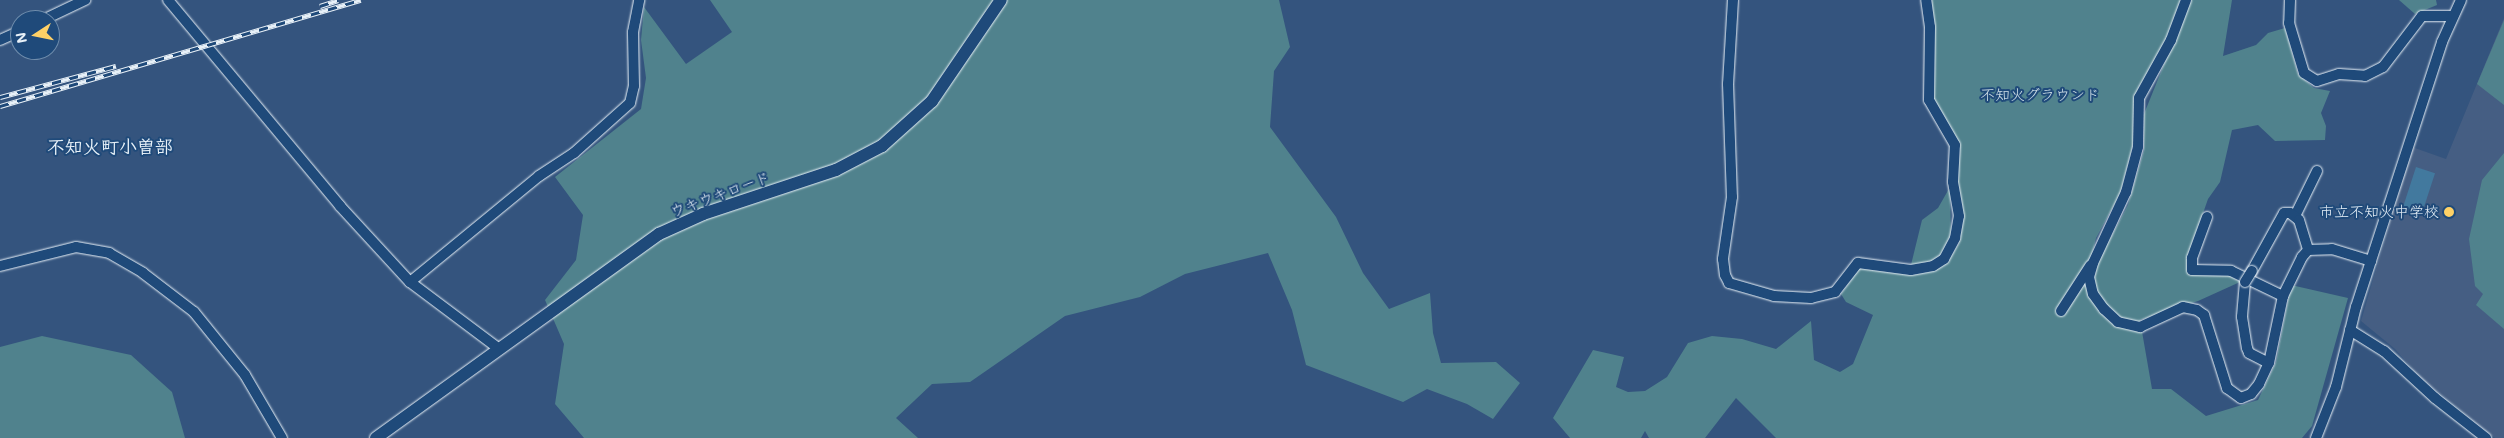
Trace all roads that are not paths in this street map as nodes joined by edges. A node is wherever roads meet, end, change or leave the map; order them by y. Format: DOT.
graph roads {
  1 [pos="85,0"];
  2 [pos="168,0"];
  3 [pos="1001,0"];
  4 [pos="1733,0"];
  5 [pos="1926,0"];
  6 [pos="2186,0"];
  7 [pos="2290,0"];
  8 [pos="2461,0"];
  9 [pos="636,2"];
  10 [pos="60,12"];
  11 [pos="2451,16"];
  12 [pos="2317,171"];
  13 [pos="2295,216"];
  14 [pos="2208,217"];
  15 [pos="2308,250"];
  16 [pos="2371,262"];
  17 [pos="2093,263"];
  18 [pos="0,266"];
  19 [pos="410,282"];
  20 [pos="2283,296"];
  21 [pos="2061,311"];
  22 [pos="2350,330"];
  23 [pos="498,348"];
  24 [pos="2269,363"];
  25 [pos="282,438"];
  26 [pos="376,438"];
  27 [pos="2316,438"];
  28 [pos="2486,438"];
  1 -- 10 [label="street"];
  2 -- 19 [label="street"];
  3 -- 23 [label="street, ウキウキロード"];
  4 -- 5 [label="street"];
  6 -- 17 [label="street"];
  7 -- 11 [label="street"];
  8 -- 11 [label="street"];
  9 -- 19 [label="street"];
  11 -- 16 [label="street"];
  12 -- 13 [label="street"];
  13 -- 15 [label="street"];
  13 -- 24 [label="street, bridge"];
  14 -- 20 [label="street"];
  15 -- 16 [label="street"];
  15 -- 20 [label="street"];
  16 -- 22 [label="street"];
  17 -- 21 [label="street"];
  17 -- 24 [label="street"];
  18 -- 25 [label="street"];
  19 -- 23 [label="street"];
  20 -- 24 [label="street"];
  22 -- 27 [label="street"];
  22 -- 28 [label="street"];
  23 -- 26 [label="street, ウキウキロード"];
}
